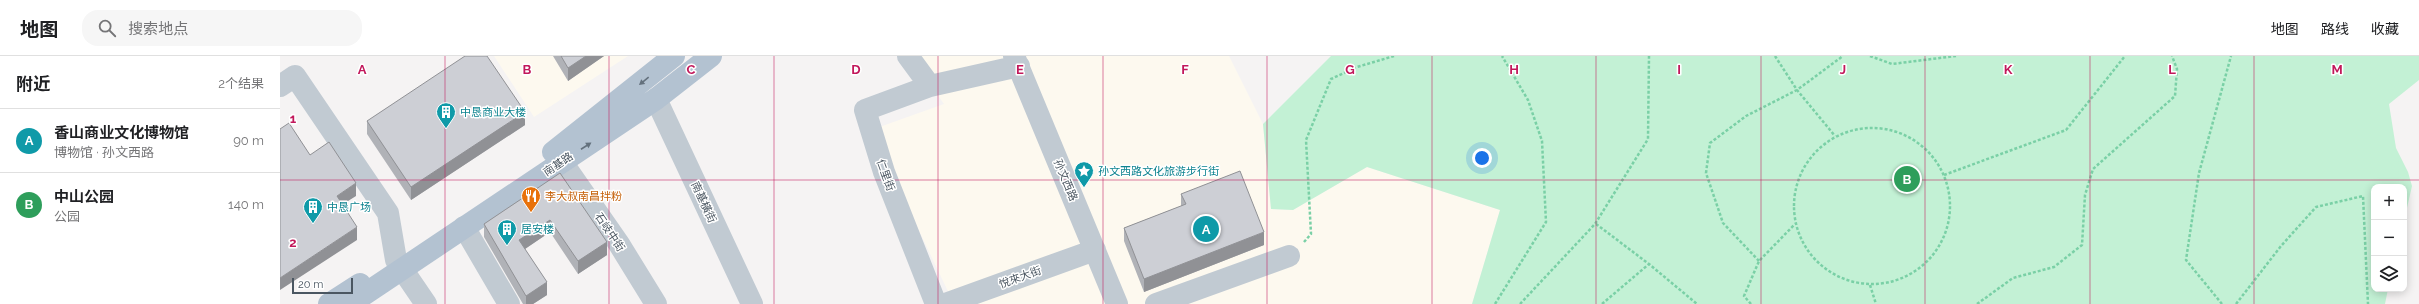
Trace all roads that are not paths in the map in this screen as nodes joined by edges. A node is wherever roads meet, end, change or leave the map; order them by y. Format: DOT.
graph roads {
  1 [pos="674,56"];
  2 [pos="711,56"];
  3 [pos="908,56"];
  4 [pos="1017,61"];
  5 [pos="280,86"];
  6 [pos="930,86"];
  7 [pos="656,99"];
  8 [pos="562,162"];
  9 [pos="464,227"];
  10 [pos="1095,250"];
  11 [pos="1289,256"];
  12 [pos="399,265"];
  13 [pos="329,304"];
  14 [pos="350,304"];
  15 [pos="426,304"];
  16 [pos="509,304"];
  17 [pos="656,304"];
  18 [pos="752,304"];
  19 [pos="936,304"];
  20 [pos="945,304"];
  21 [pos="1117,304"];
  22 [pos="1156,304"];
  1 -- 12 [label="main road, 南基路, one-way"];
  2 -- 7 [label="main road, 南基路"];
  3 -- 6 [label="street"];
  4 -- 6 [label="street, 仁里街"];
  4 -- 10 [label="street, 孙文西路"];
  5 -- 12 [label="street"];
  6 -- 19 [label="street, 仁里街"];
  8 -- 7 [label="main road, 南基路, one-way"];
  7 -- 18 [label="street, 南基橫街"];
  8 -- 9 [label="main road, 南基路"];
  8 -- 17 [label="street, 石岐中街"];
  9 -- 12 [label="main road, 南基路"];
  9 -- 16 [label="street"];
  10 -- 20 [label="street, 悅來大街"];
  10 -- 21 [label="street, 孙文西路"];
  11 -- 22 [label="street"];
  12 -- 13 [label="main road"];
  12 -- 14 [label="main road"];
  12 -- 15 [label="street"];
}
